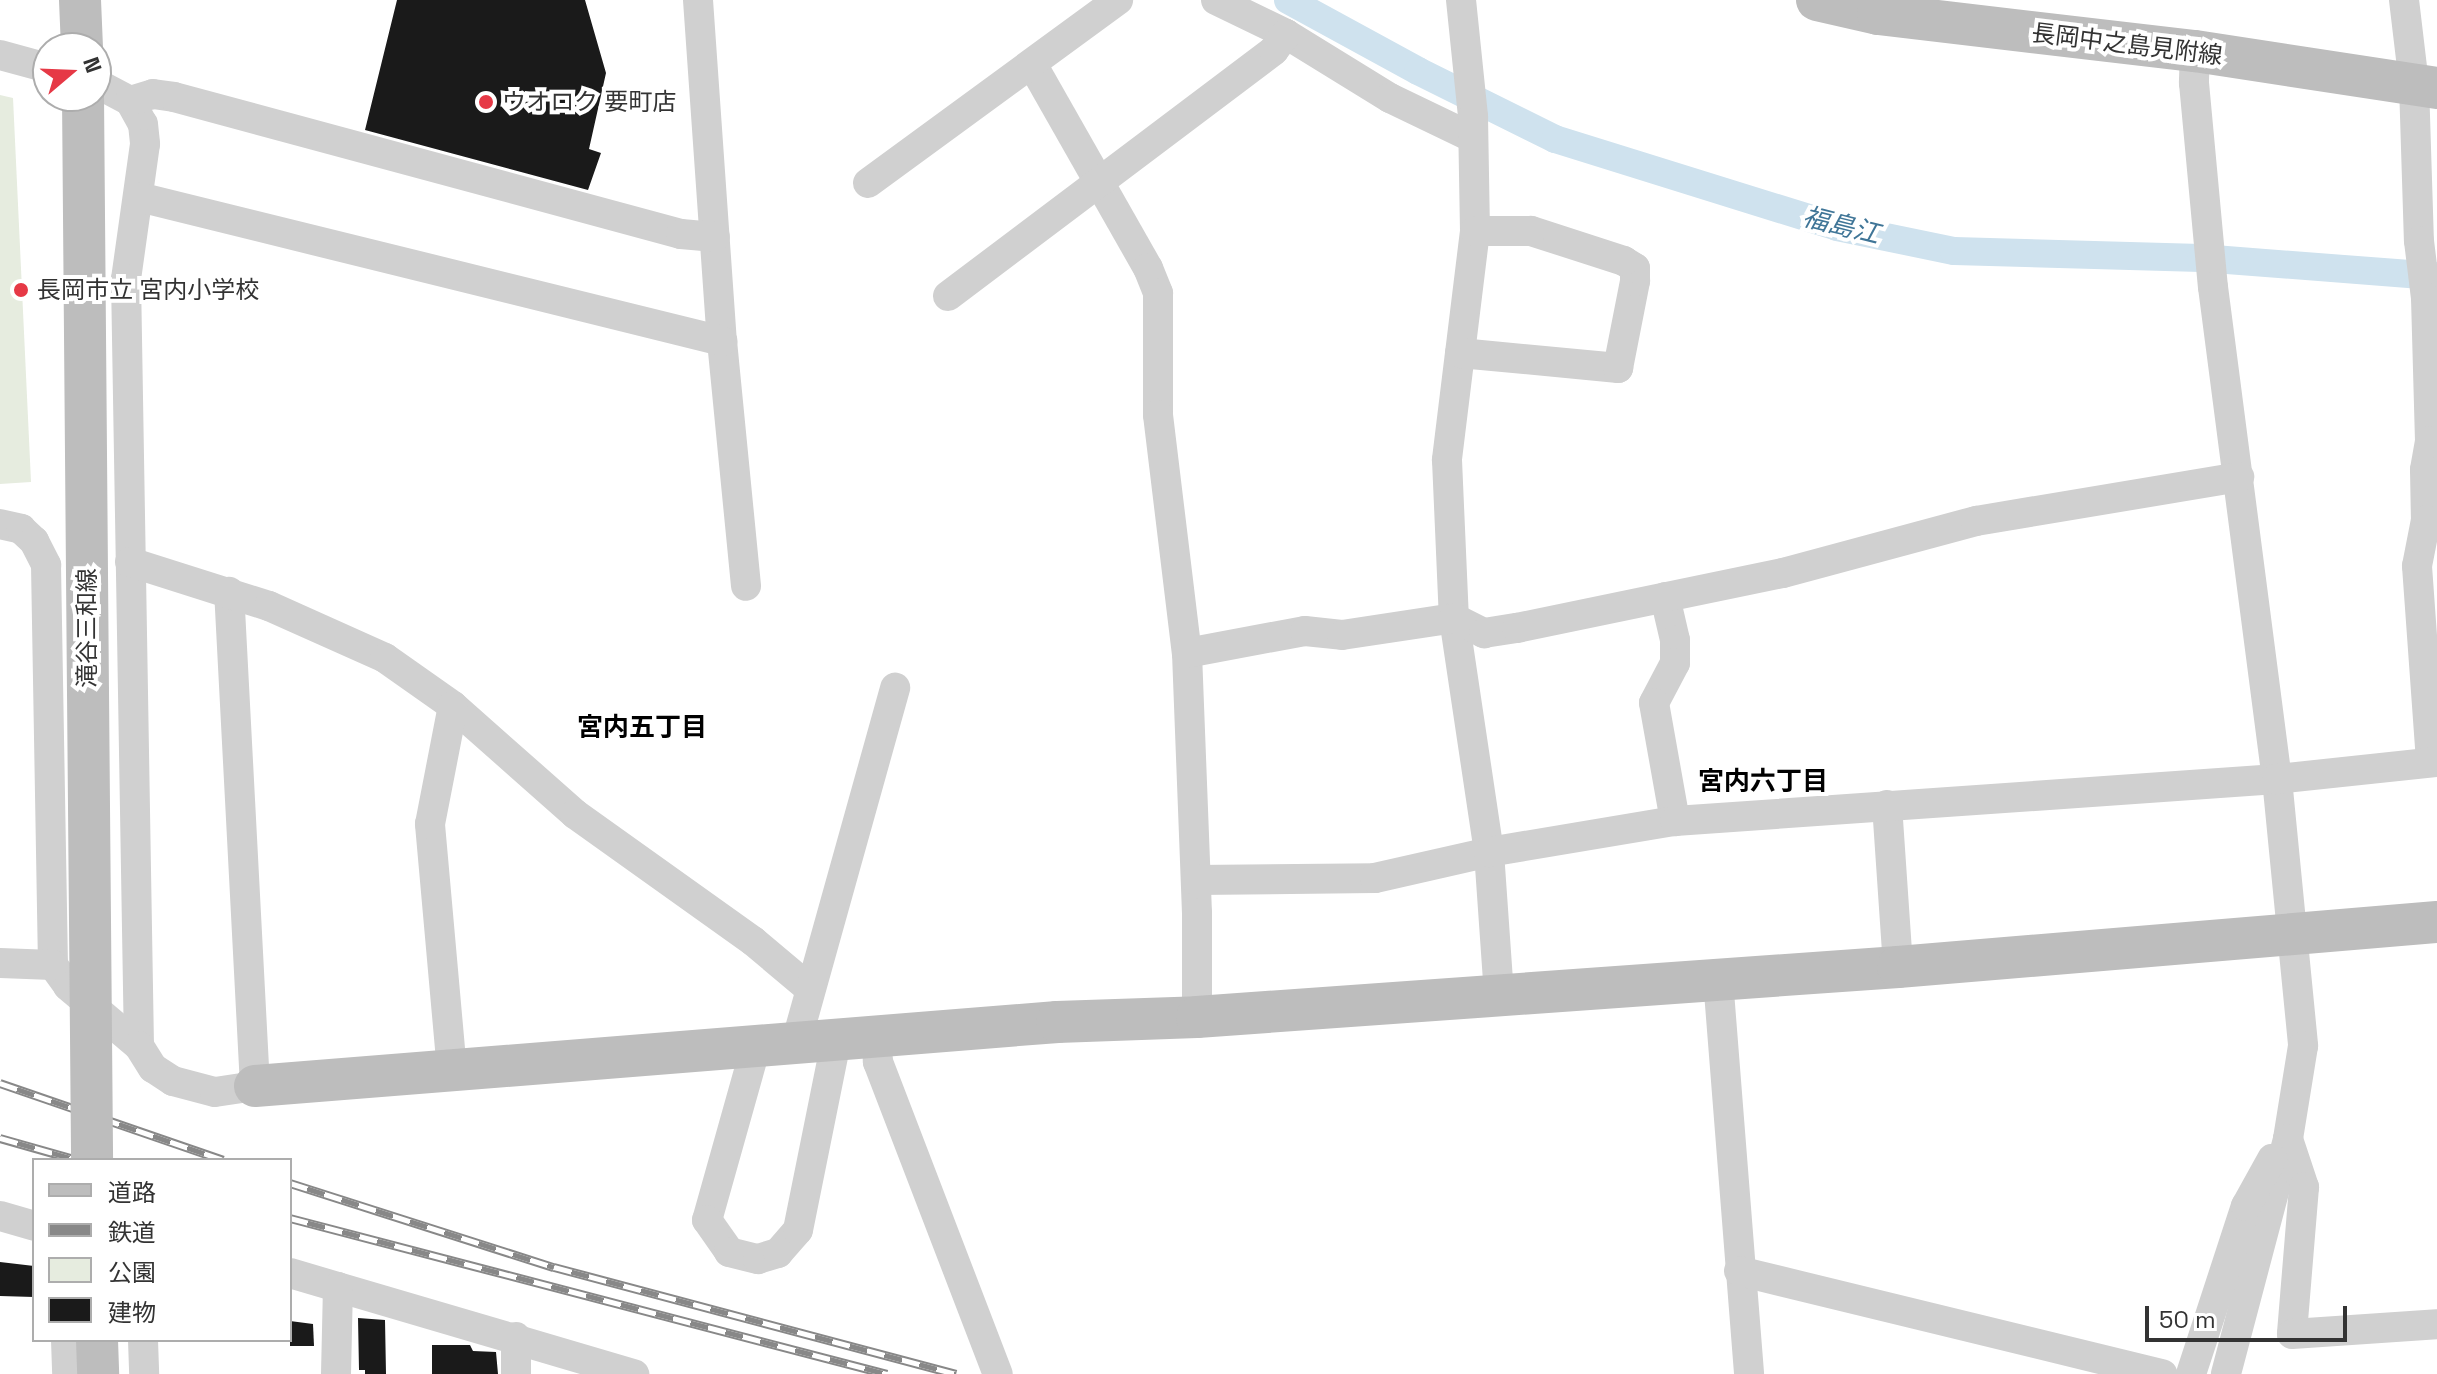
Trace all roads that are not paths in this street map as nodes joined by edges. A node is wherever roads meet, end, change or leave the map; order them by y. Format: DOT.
graph roads {
  1 [pos="80,0"];
  2 [pos="698,0"];
  3 [pos="1118,0"];
  4 [pos="1216,0"];
  5 [pos="1461,0"];
  6 [pos="1817,0"];
  7 [pos="2404,0"];
  8 [pos="81,32"];
  9 [pos="1286,34"];
  10 [pos="2195,51"];
  11 [pos="0,55"];
  12 [pos="32,64"];
  13 [pos="1032,64"];
  14 [pos="2425,86"];
  15 [pos="112,91"];
  16 [pos="130,101"];
  17 [pos="83,112"];
  18 [pos="1472,127"];
  19 [pos="868,183"];
  20 [pos="1100,184"];
  21 [pos="139,197"];
  22 [pos="1475,231"];
  23 [pos="715,237"];
  24 [pos="948,296"];
  25 [pos="722,341"];
  26 [pos="1460,353"];
  27 [pos="2239,477"];
  28 [pos="0,524"];
  29 [pos="130,562"];
  30 [pos="746,586"];
  31 [pos="229,592"];
  32 [pos="1665,597"];
  33 [pos="1454,618"];
  34 [pos="1187,653"];
  35 [pos="895,688"];
  36 [pos="453,706"];
  37 [pos="2434,762"];
  38 [pos="2277,779"];
  39 [pos="1887,805"];
  40 [pos="1675,821"];
  41 [pos="1489,852"];
  42 [pos="1196,880"];
  43 [pos="2437,922"];
  44 [pos="2293,931"];
  45 [pos="0,963"];
  46 [pos="53,965"];
  47 [pos="1898,967"];
  48 [pos="1718,979"];
  49 [pos="809,988"];
  50 [pos="1499,995"];
  51 [pos="1197,1017"];
  52 [pos="816,1042"];
  53 [pos="139,1046"];
  54 [pos="452,1071"];
  55 [pos="255,1086"];
  56 [pos="2288,1139"];
  57 [pos="92,1158"];
  58 [pos="0,1216"];
  59 [pos="32,1225"];
  60 [pos="1739,1271"];
  61 [pos="292,1274"];
  62 [pos="338,1287"];
  63 [pos="2437,1324"];
  64 [pos="516,1337"];
  65 [pos="66,1342"];
  66 [pos="97,1342"];
  67 [pos="143,1342"];
  68 [pos="67,1374"];
  69 [pos="98,1374"];
  70 [pos="144,1374"];
  71 [pos="336,1374"];
  72 [pos="516,1374"];
  73 [pos="634,1374"];
  74 [pos="998,1374"];
  75 [pos="1749,1374"];
  76 [pos="2163,1374"];
  77 [pos="2191,1374"];
  78 [pos="2226,1374"];
  1 -- 8 [label="street"];
  2 -- 23 [label="street"];
  3 -- 13 [label="street"];
  4 -- 9 [label="street"];
  5 -- 18 [label="street"];
  6 -- 10 [label="street, 長岡中之島見附線"];
  7 -- 14 [label="street"];
  9 -- 18 [label="street"];
  9 -- 20 [label="street"];
  10 -- 14 [label="street, 長岡中之島見附線"];
  10 -- 27 [label="street"];
  11 -- 12 [label="street"];
  13 -- 19 [label="street"];
  13 -- 20 [label="street"];
  14 -- 37 [label="street"];
  15 -- 16 [label="street"];
  16 -- 21 [label="street"];
  16 -- 23 [label="street"];
  17 -- 57 [label="street, 滝谷三和線, bridge"];
  18 -- 22 [label="street"];
  20 -- 24 [label="street"];
  20 -- 34 [label="street"];
  21 -- 25 [label="street"];
  21 -- 29 [label="street"];
  22 -- 26 [label="street"];
  22 -- 26 [label="street"];
  23 -- 25 [label="street"];
  25 -- 30 [label="street"];
  26 -- 33 [label="street"];
  27 -- 32 [label="street"];
  27 -- 38 [label="street"];
  28 -- 46 [label="street"];
  29 -- 31 [label="street"];
  29 -- 53 [label="street"];
  31 -- 36 [label="street"];
  31 -- 55 [label="street"];
  32 -- 33 [label="street"];
  32 -- 40 [label="street"];
  33 -- 34 [label="street"];
  33 -- 41 [label="street"];
  34 -- 42 [label="street"];
  35 -- 49 [label="street"];
  36 -- 49 [label="street"];
  36 -- 54 [label="street"];
  37 -- 38 [label="street"];
  38 -- 39 [label="street"];
  38 -- 44 [label="street"];
  39 -- 40 [label="street"];
  39 -- 47 [label="street"];
  40 -- 41 [label="street"];
  41 -- 42 [label="street"];
  41 -- 50 [label="street"];
  42 -- 51 [label="street"];
  43 -- 44 [label="street"];
  44 -- 47 [label="street"];
  44 -- 56 [label="street"];
  45 -- 46 [label="street"];
  46 -- 53 [label="street"];
  47 -- 48 [label="street"];
  48 -- 50 [label="street"];
  48 -- 60 [label="street"];
  49 -- 52 [label="street"];
  50 -- 51 [label="street"];
  51 -- 52 [label="street"];
  52 -- 52 [label="street"];
  52 -- 54 [label="street"];
  52 -- 74 [label="street"];
  53 -- 55 [label="street"];
  54 -- 55 [label="street"];
  56 -- 63 [label="street"];
  56 -- 77 [label="street"];
  56 -- 78 [label="street"];
  58 -- 59 [label="street"];
  60 -- 75 [label="street"];
  60 -- 76 [label="street"];
  61 -- 62 [label="street"];
  62 -- 64 [label="street"];
  62 -- 71 [label="street"];
  64 -- 72 [label="street"];
  64 -- 73 [label="street"];
  65 -- 68 [label="street"];
  66 -- 69 [label="street"];
  67 -- 70 [label="street"];
}
